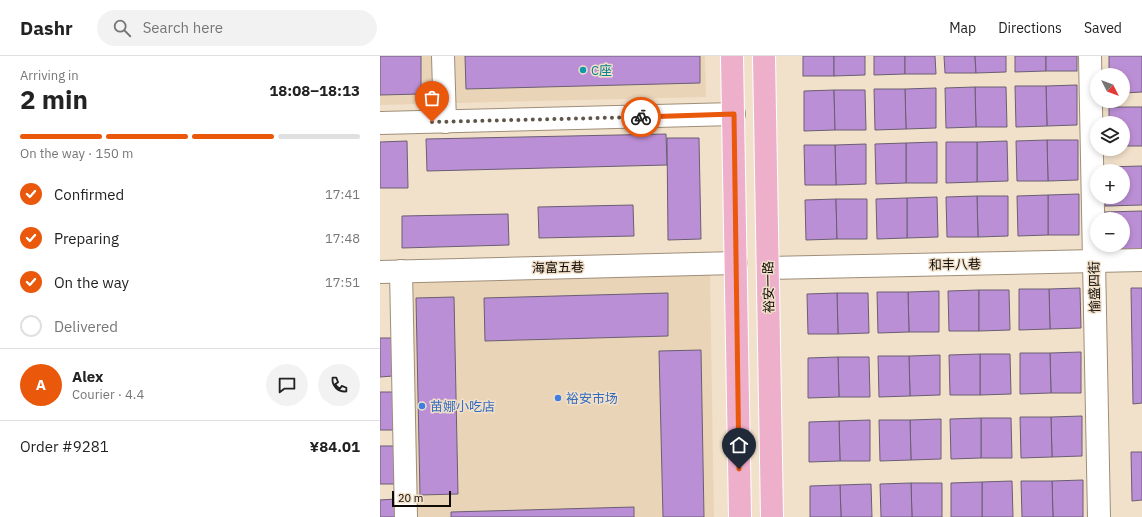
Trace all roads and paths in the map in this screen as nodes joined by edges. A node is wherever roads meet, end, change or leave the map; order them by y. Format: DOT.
graph roads {
  1 [pos="443,56"];
  2 [pos="732,56"];
  3 [pos="764,56"];
  4 [pos="1090,56"];
  5 [pos="734,114"];
  6 [pos="445,122"];
  7 [pos="380,123"];
  8 [pos="1142,260"];
  9 [pos="1094,261"];
  10 [pos="736,263"];
  11 [pos="768,268"];
  12 [pos="391,271"];
  13 [pos="406,517"];
  14 [pos="740,517"];
  15 [pos="772,517"];
  16 [pos="1099,517"];
  1 -- 6 [label="street"];
  2 -- 5 [label="main road"];
  3 -- 11 [label="main road, 裕安一路"];
  4 -- 9 [label="street, 愉盛四街"];
  5 -- 6 [label="street"];
  5 -- 10 [label="main road"];
  6 -- 7 [label="street"];
  8 -- 9 [label="street, 和丰八巷"];
  9 -- 11 [label="street, 和丰八巷"];
  9 -- 16 [label="street, 愉盛四街"];
  10 -- 12 [label="street, 海富五巷"];
  10 -- 14 [label="main road"];
  11 -- 15 [label="main road, 裕安一路"];
  12 -- 13 [label="street"];
}
